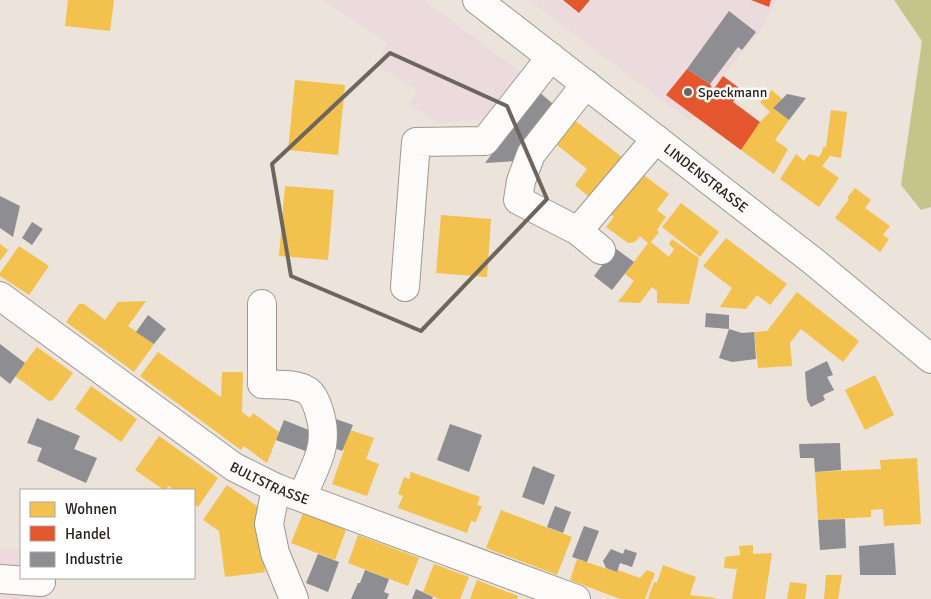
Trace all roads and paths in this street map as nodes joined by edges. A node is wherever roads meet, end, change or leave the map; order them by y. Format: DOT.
graph roads {
  1 [pos="477,0"];
  2 [pos="551,57"];
  3 [pos="586,84"];
  4 [pos="656,139"];
  5 [pos="578,232"];
  6 [pos="601,250"];
  7 [pos="405,287"];
  8 [pos="0,296"];
  9 [pos="262,304"];
  10 [pos="931,359"];
  11 [pos="276,488"];
  12 [pos="302,497"];
  13 [pos="0,579"];
  14 [pos="41,582"];
  15 [pos="294,599"];
  16 [pos="576,599"];
  1 -- 2 [label="street, LINDENSTRASSE"];
  2 -- 3 [label="street, LINDENSTRASSE"];
  2 -- 7 [label="street"];
  3 -- 4 [label="street, LINDENSTRASSE"];
  3 -- 5 [label="street"];
  4 -- 5 [label="street"];
  4 -- 10 [label="street, LINDENSTRASSE"];
  5 -- 6 [label="street"];
  8 -- 11 [label="street, BULTSTRASSE"];
  9 -- 12 [label="street"];
  11 -- 12 [label="street, BULTSTRASSE"];
  11 -- 15 [label="street"];
  12 -- 16 [label="street, BULTSTRASSE"];
  13 -- 14 [label="street"];
}
